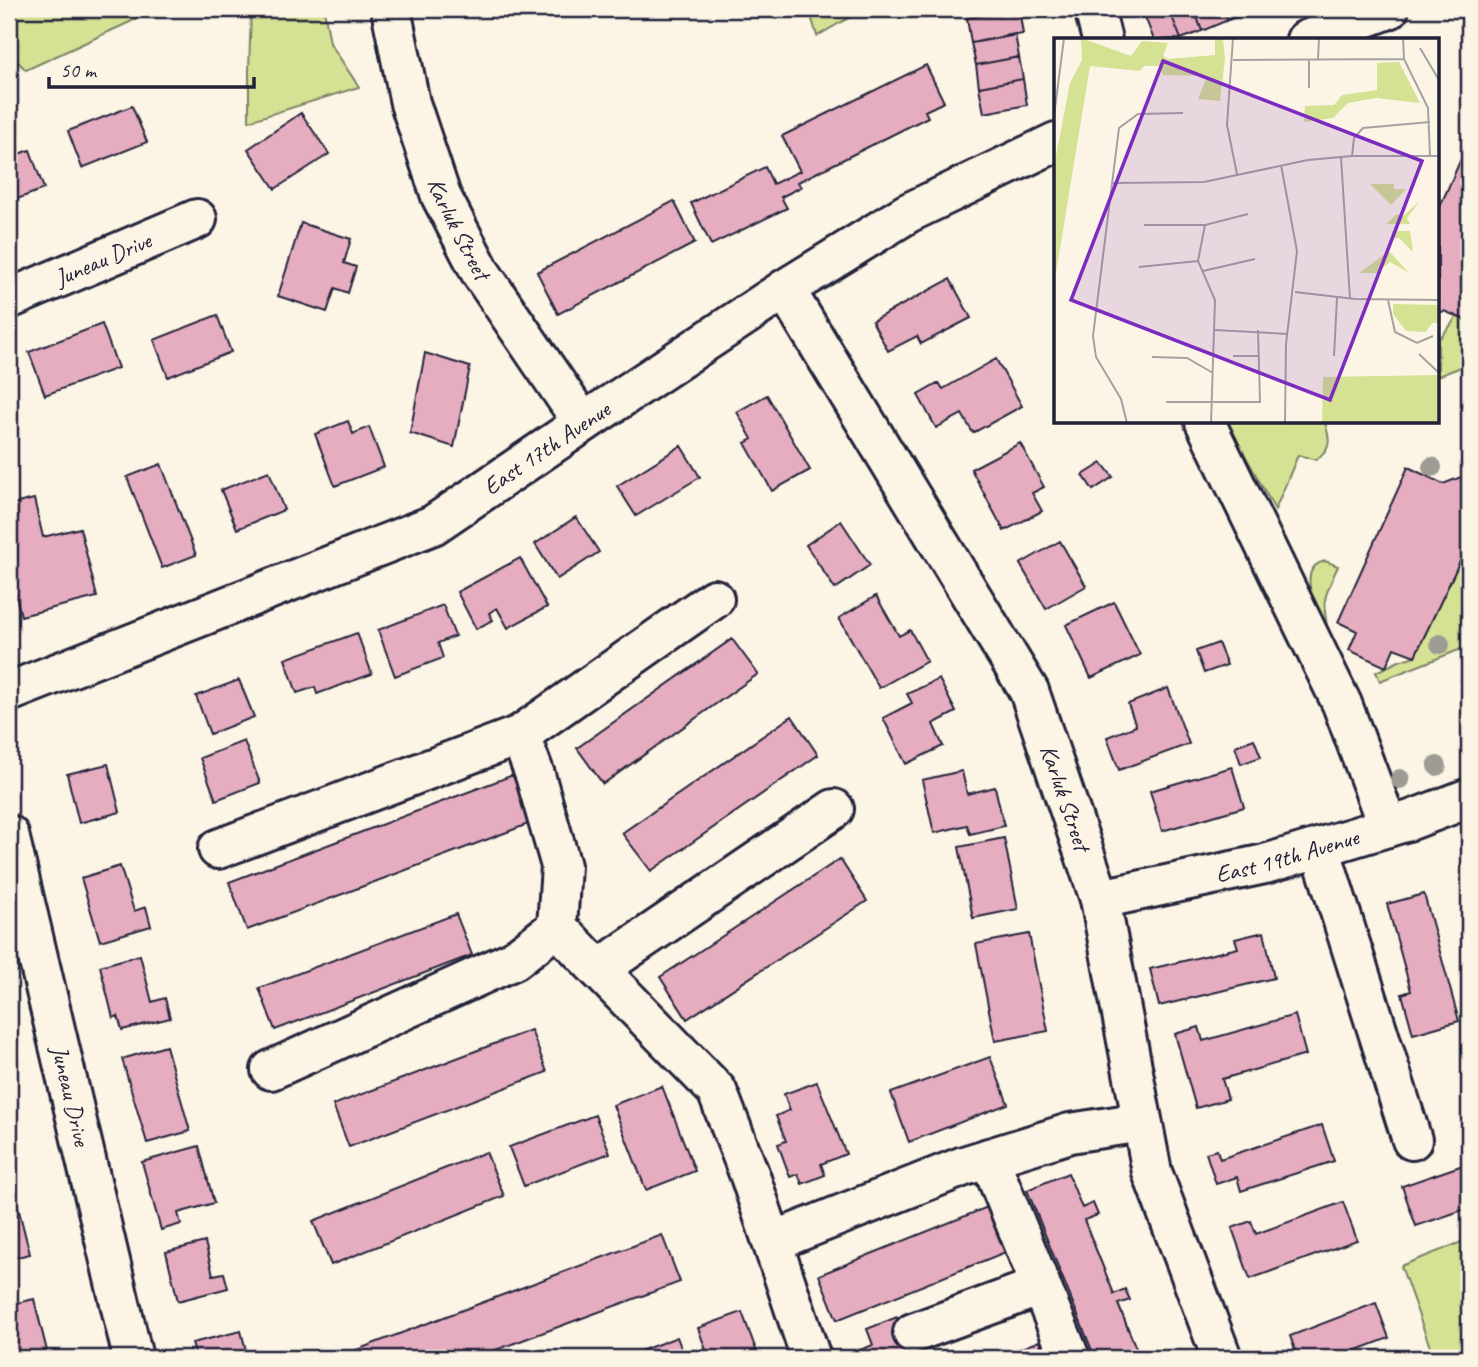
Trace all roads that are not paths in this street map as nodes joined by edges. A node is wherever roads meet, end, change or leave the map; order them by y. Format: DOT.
graph roads {
  1 [pos="391,9"];
  2 [pos="1097,9"];
  3 [pos="1389,9"];
  4 [pos="1102,38"];
  5 [pos="1311,38"];
  6 [pos="1054,143"];
  7 [pos="197,219"];
  8 [pos="785,289"];
  9 [pos="9,299"];
  10 [pos="583,423"];
  11 [pos="1206,424"];
  12 [pos="713,599"];
  13 [pos="9,692"];
  14 [pos="520,735"];
  15 [pos="1469,798"];
  16 [pos="834,809"];
  17 [pos="1388,827"];
  18 [pos="9,835"];
  19 [pos="1320,848"];
  20 [pos="218,849"];
  21 [pos="1100,899"];
  22 [pos="557,927"];
  23 [pos="599,970"];
  24 [pos="271,1070"];
  25 [pos="1142,1122"];
  26 [pos="1412,1140"];
  27 [pos="989,1158"];
  28 [pos="772,1242"];
  29 [pos="1041,1286"];
  30 [pos="913,1333"];
  31 [pos="133,1358"];
  32 [pos="811,1358"];
  33 [pos="1070,1358"];
  34 [pos="1222,1358"];
  1 -- 10 [label="street, Karluk Street"];
  2 -- 4 [label="street"];
  3 -- 5 [label="street"];
  6 -- 8 [label="street, East 17th Avenue"];
  7 -- 9 [label="street, Juneau Drive"];
  8 -- 10 [label="street, East 17th Avenue"];
  8 -- 21 [label="street, Karluk Street"];
  10 -- 13 [label="street, East 17th Avenue"];
  11 -- 17 [label="street"];
  12 -- 14 [label="street"];
  14 -- 20 [label="street"];
  14 -- 22 [label="street"];
  15 -- 17 [label="street, East 19th Avenue"];
  16 -- 23 [label="street"];
  17 -- 19 [label="street, East 19th Avenue"];
  18 -- 31 [label="street, Juneau Drive"];
  19 -- 21 [label="street, East 19th Avenue"];
  19 -- 26 [label="street"];
  21 -- 25 [label="street, Karluk Street"];
  22 -- 23 [label="street"];
  22 -- 24 [label="street"];
  23 -- 28 [label="street"];
  25 -- 27 [label="street"];
  25 -- 34 [label="street, Karluk Street"];
  27 -- 28 [label="street"];
  27 -- 29 [label="street"];
  28 -- 32 [label="street"];
  29 -- 30 [label="street"];
  29 -- 33 [label="street"];
}
